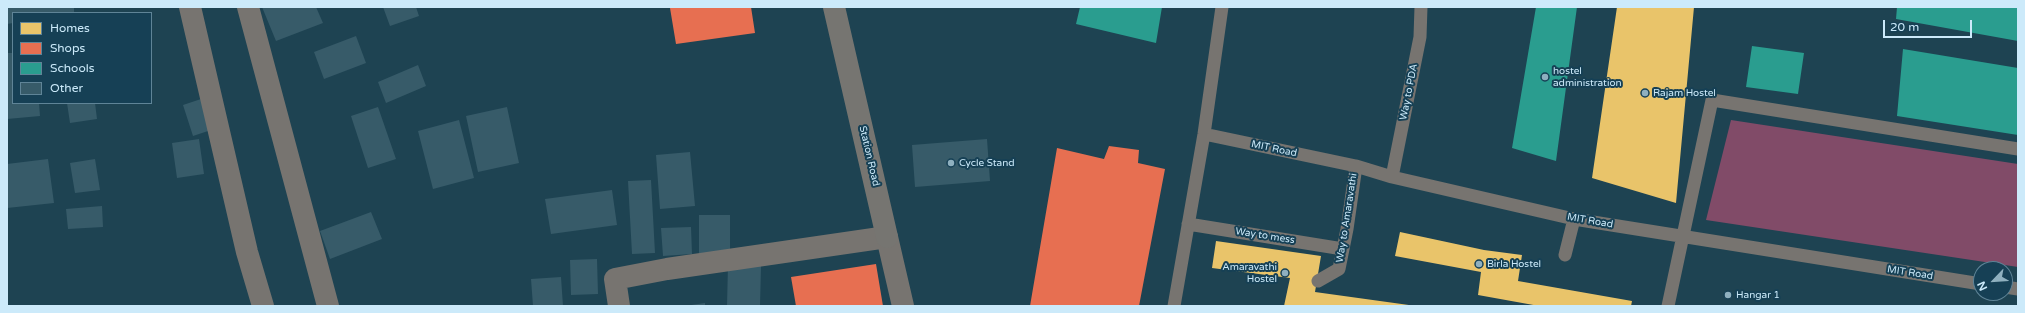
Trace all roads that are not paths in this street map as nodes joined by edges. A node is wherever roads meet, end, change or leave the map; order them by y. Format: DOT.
graph roads {
  1 [pos="190,7"];
  2 [pos="248,7"];
  3 [pos="834,7"];
  4 [pos="1222,7"];
  5 [pos="1421,7"];
  6 [pos="1204,134"];
  7 [pos="2018,149"];
  8 [pos="1356,166"];
  9 [pos="1392,177"];
  10 [pos="1574,219"];
  11 [pos="1188,224"];
  12 [pos="887,237"];
  13 [pos="1684,237"];
  14 [pos="1343,248"];
  15 [pos="1565,255"];
  16 [pos="1318,280"];
  17 [pos="1973,283"];
  18 [pos="263,306"];
  19 [pos="328,306"];
  20 [pos="620,306"];
  21 [pos="903,306"];
  22 [pos="1174,306"];
  23 [pos="1668,306"];
  1 -- 18 [label="street"];
  2 -- 19 [label="street"];
  3 -- 12 [label="street, Station Road"];
  4 -- 6 [label="lane"];
  5 -- 9 [label="lane, Way to PDA"];
  6 -- 8 [label="lane, MIT Road"];
  6 -- 11 [label="lane"];
  7 -- 13 [label="lane"];
  8 -- 9 [label="lane, MIT Road"];
  8 -- 14 [label="lane, Way to Amaravathi"];
  9 -- 10 [label="lane, MIT Road"];
  10 -- 13 [label="lane, MIT Road"];
  10 -- 15 [label="lane"];
  11 -- 14 [label="lane, Way to mess"];
  11 -- 22 [label="lane"];
  12 -- 20 [label="street"];
  12 -- 21 [label="street, Station Road"];
  13 -- 17 [label="lane, MIT Road"];
  13 -- 23 [label="lane"];
  14 -- 16 [label="lane, Way to Amaravathi"];
}
